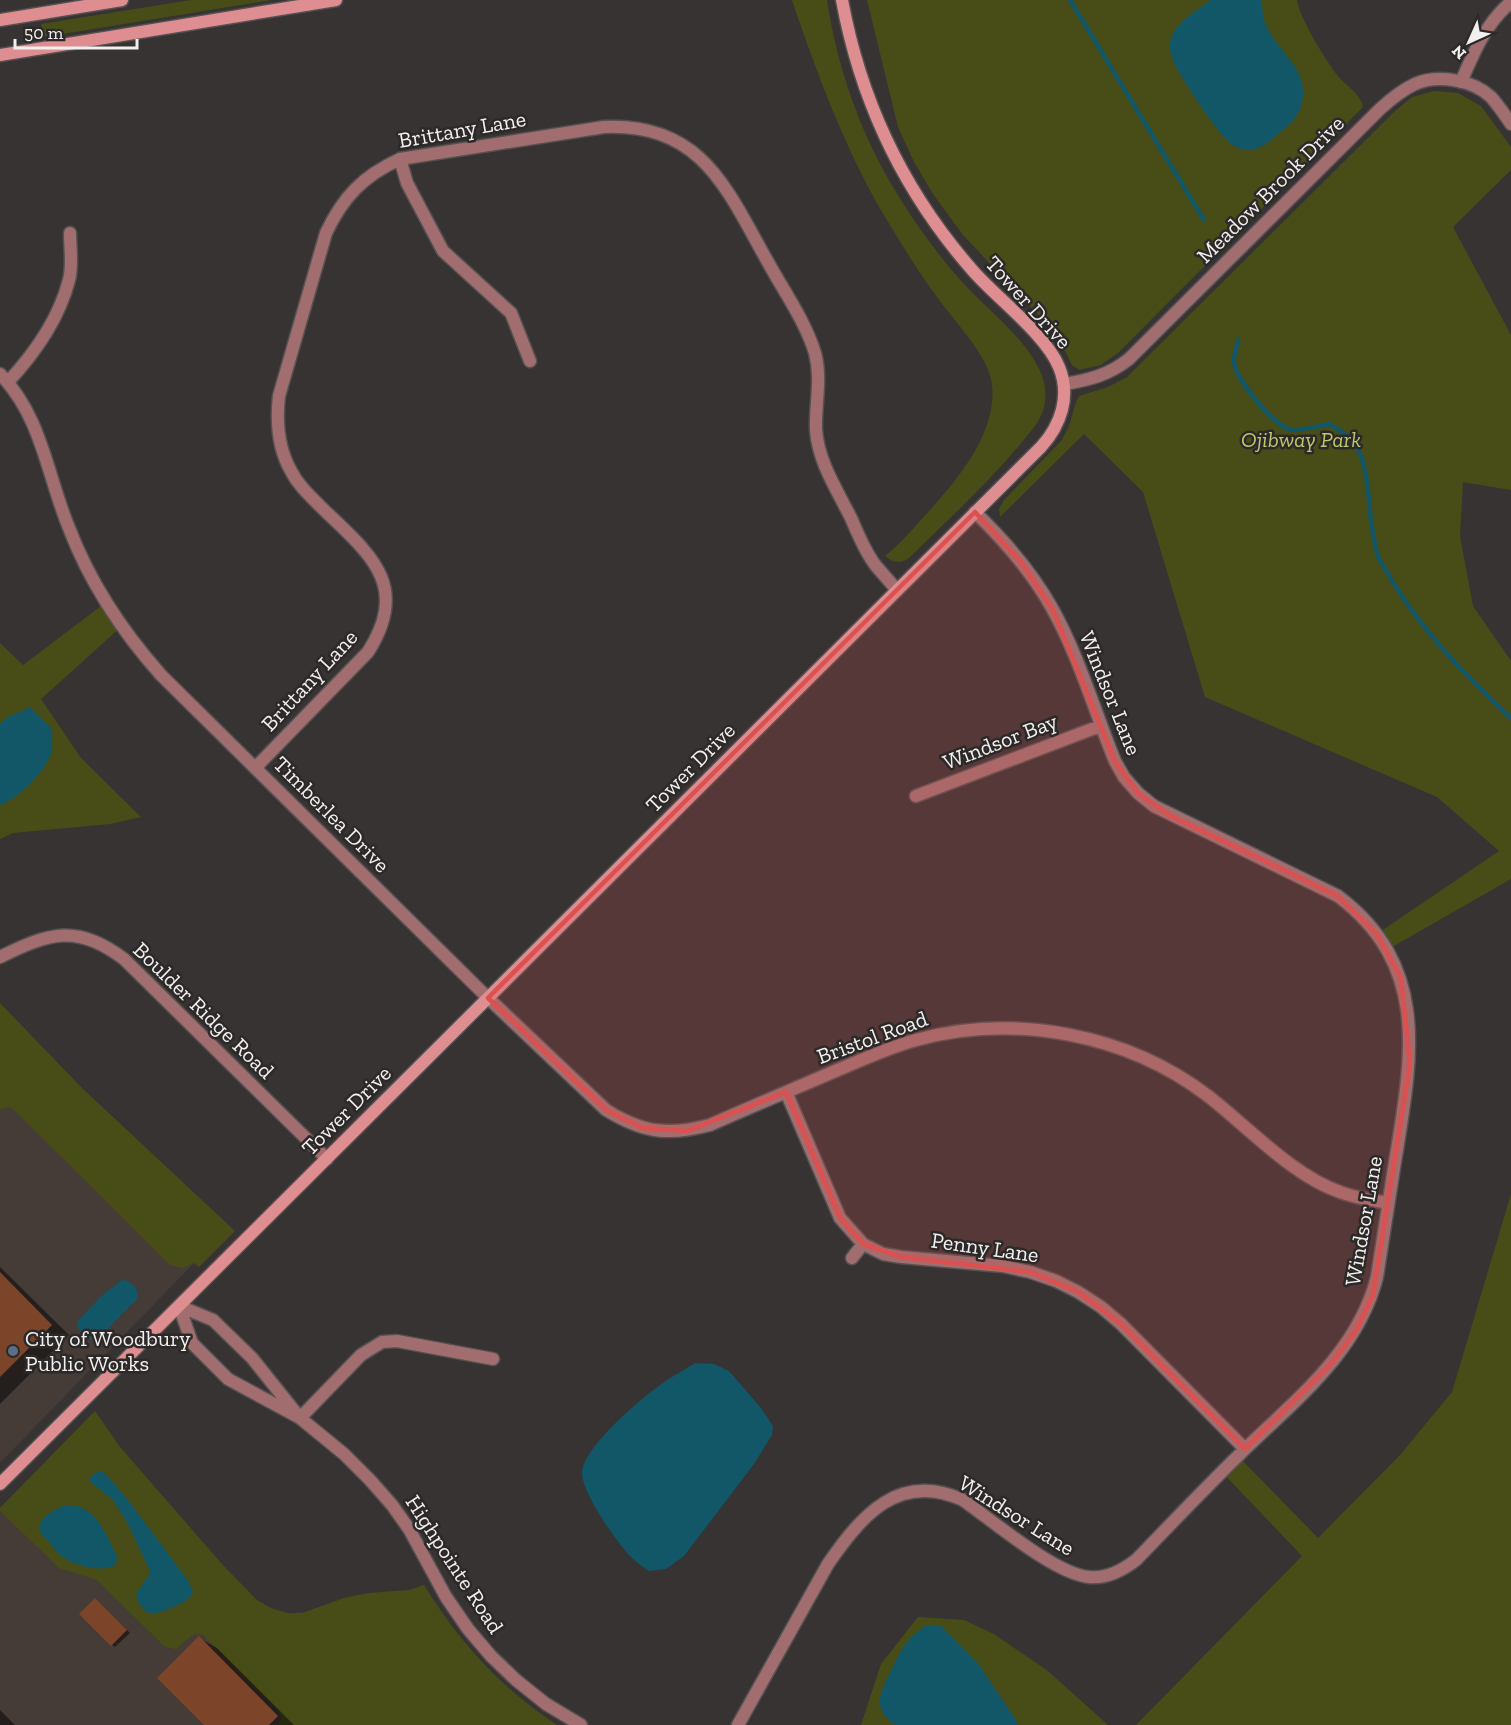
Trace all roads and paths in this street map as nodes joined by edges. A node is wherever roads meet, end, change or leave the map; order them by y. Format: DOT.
graph roads {
  1 [pos="122,0"];
  2 [pos="336,0"];
  3 [pos="842,0"];
  4 [pos="1511,2"];
  5 [pos="0,20"];
  6 [pos="0,55"];
  7 [pos="1461,82"];
  8 [pos="1511,124"];
  9 [pos="400,159"];
  10 [pos="70,233"];
  11 [pos="530,361"];
  12 [pos="4,378"];
  13 [pos="1064,384"];
  14 [pos="975,512"];
  15 [pos="897,590"];
  16 [pos="1100,726"];
  17 [pos="256,767"];
  18 [pos="916,796"];
  19 [pos="0,957"];
  20 [pos="488,998"];
  21 [pos="786,1092"];
  22 [pos="327,1159"];
  23 [pos="1388,1203"];
  24 [pos="863,1244"];
  25 [pos="852,1258"];
  26 [pos="179,1306"];
  27 [pos="493,1359"];
  28 [pos="300,1418"];
  29 [pos="1245,1449"];
  30 [pos="0,1484"];
  31 [pos="581,1725"];
  32 [pos="738,1725"];
  1 -- 5 [label="street"];
  2 -- 6 [label="street"];
  3 -- 13 [label="street, Tower Drive"];
  4 -- 7 [label="street"];
  7 -- 8 [label="street, Meadow Brook Drive"];
  7 -- 13 [label="street, Meadow Brook Drive"];
  9 -- 11 [label="street"];
  9 -- 15 [label="street, Brittany Lane"];
  9 -- 17 [label="street, Brittany Lane"];
  10 -- 12 [label="street"];
  12 -- 17 [label="street, Timberlea Drive"];
  13 -- 14 [label="street, Tower Drive"];
  14 -- 15 [label="street, Tower Drive"];
  14 -- 16 [label="street, Windsor Lane"];
  15 -- 20 [label="street, Tower Drive"];
  16 -- 18 [label="street, Windsor Bay"];
  16 -- 23 [label="street, Windsor Lane"];
  17 -- 20 [label="street, Timberlea Drive"];
  19 -- 22 [label="street, Boulder Ridge Road"];
  20 -- 21 [label="street, Bristol Road"];
  20 -- 22 [label="street, Tower Drive"];
  21 -- 23 [label="street, Bristol Road"];
  21 -- 24 [label="street, Penny Lane"];
  22 -- 26 [label="street, Tower Drive"];
  23 -- 29 [label="street, Windsor Lane"];
  24 -- 25 [label="street"];
  24 -- 29 [label="street, Penny Lane"];
  26 -- 28 [label="street, Highpointe Road"];
  26 -- 28 [label="street, Highpointe Road"];
  26 -- 30 [label="street, Tower Drive"];
  27 -- 28 [label="street"];
  28 -- 31 [label="street, Highpointe Road"];
  29 -- 32 [label="street, Windsor Lane"];
}
